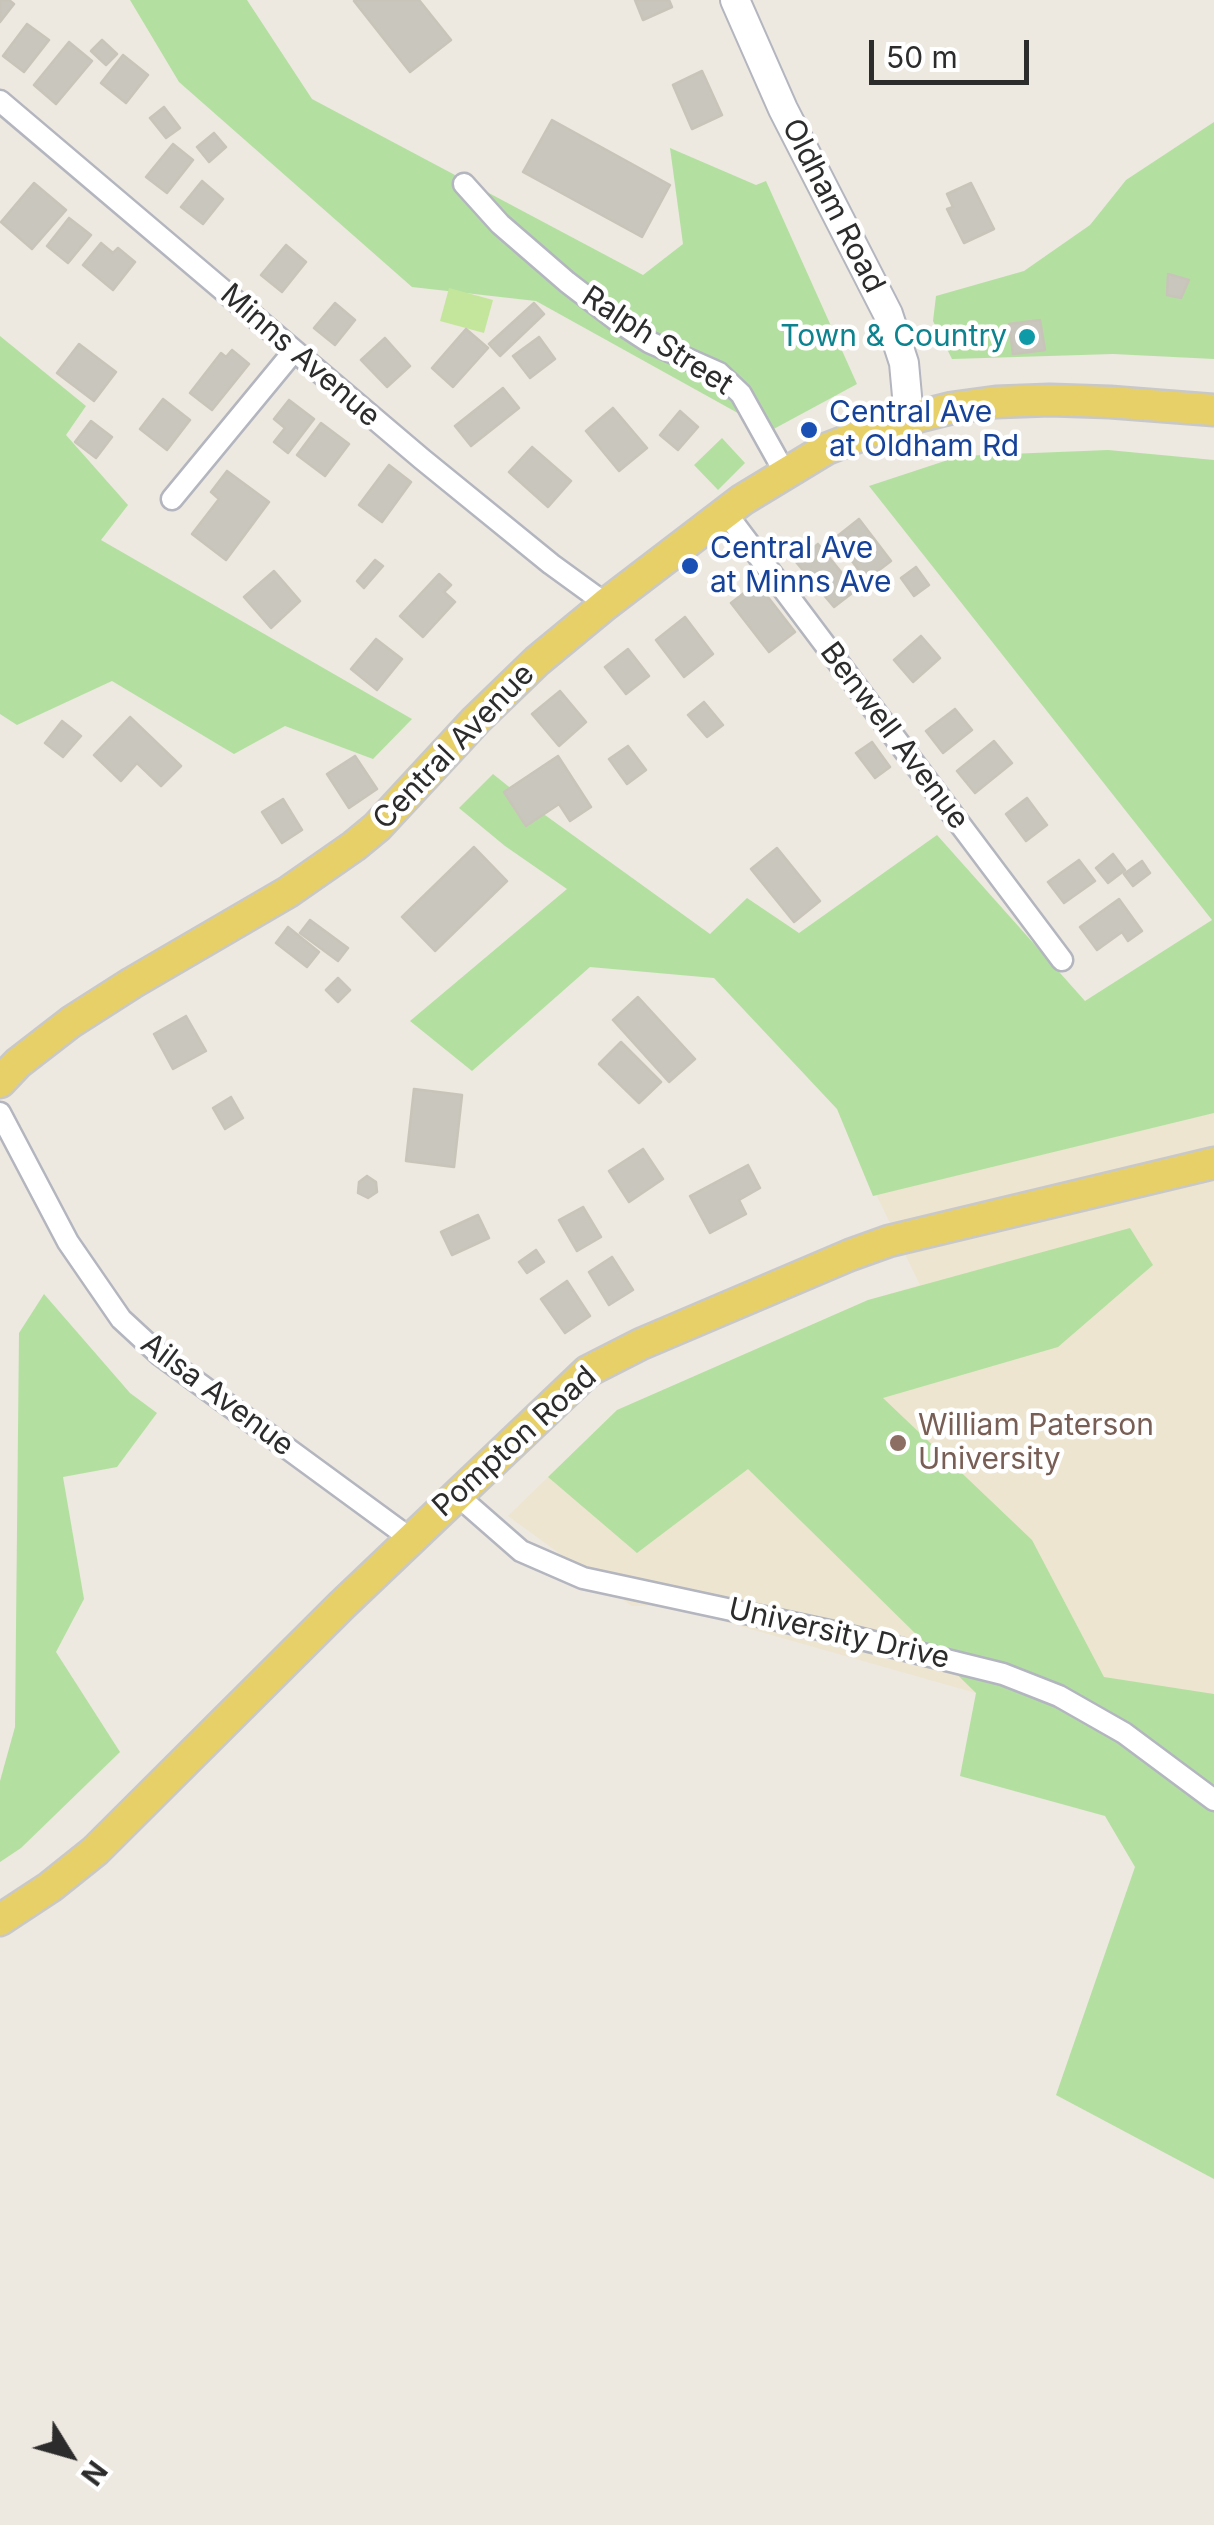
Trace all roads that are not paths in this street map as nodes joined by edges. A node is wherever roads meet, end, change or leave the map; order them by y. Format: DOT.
graph roads {
  1 [pos="735,0"];
  2 [pos="0,101"];
  3 [pos="464,184"];
  4 [pos="294,351"];
  5 [pos="1214,410"];
  6 [pos="909,418"];
  7 [pos="784,473"];
  8 [pos="172,499"];
  9 [pos="726,513"];
  10 [pos="606,604"];
  11 [pos="1062,960"];
  12 [pos="0,1082"];
  13 [pos="0,1113"];
  14 [pos="1214,1163"];
  15 [pos="457,1495"];
  16 [pos="411,1539"];
  17 [pos="1214,1800"];
  18 [pos="0,1920"];
  1 -- 6 [label="street, Oldham Road"];
  2 -- 4 [label="street, Minns Avenue"];
  3 -- 7 [label="street, Ralph Street"];
  4 -- 8 [label="street"];
  4 -- 10 [label="street, Minns Avenue"];
  5 -- 6 [label="main road, Central Avenue"];
  6 -- 7 [label="main road, Central Avenue"];
  7 -- 9 [label="main road, Central Avenue"];
  9 -- 10 [label="main road, Central Avenue"];
  9 -- 11 [label="street, Benwell Avenue"];
  10 -- 12 [label="main road, Central Avenue"];
  13 -- 16 [label="street, Ailsa Avenue"];
  14 -- 15 [label="main road, Pompton Road"];
  15 -- 16 [label="main road, Pompton Road"];
  15 -- 17 [label="street, University Drive"];
  16 -- 18 [label="main road, Pompton Road"];
}
